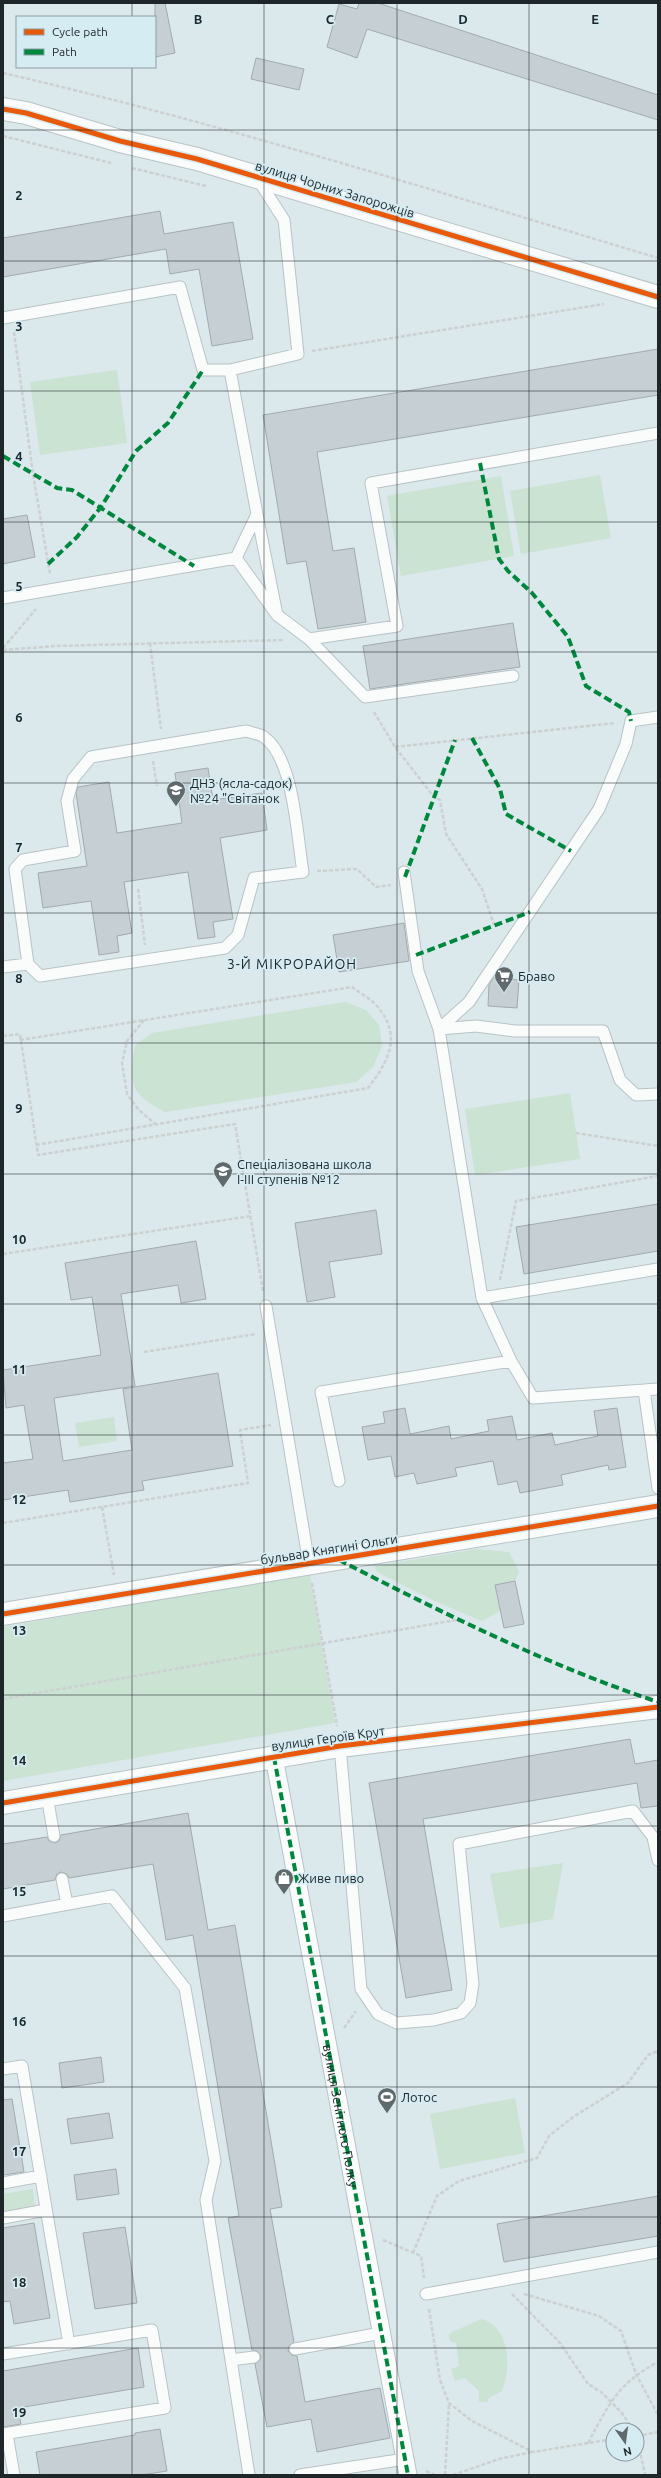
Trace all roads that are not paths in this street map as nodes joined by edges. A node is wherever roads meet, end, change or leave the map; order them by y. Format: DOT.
graph roads {
  1 [pos="3,109"];
  2 [pos="256,177"];
  3 [pos="658,297"];
  4 [pos="7,317"];
  5 [pos="230,370"];
  6 [pos="658,433"];
  7 [pos="257,514"];
  8 [pos="236,558"];
  9 [pos="3,598"];
  10 [pos="277,615"];
  11 [pos="308,639"];
  12 [pos="513,676"];
  13 [pos="658,717"];
  14 [pos="404,872"];
  15 [pos="28,964"];
  16 [pos="3,967"];
  17 [pos="439,1029"];
  18 [pos="658,1094"];
  19 [pos="658,1269"];
  20 [pos="482,1298"];
  21 [pos="266,1306"];
  22 [pos="511,1361"];
  23 [pos="658,1388"];
  24 [pos="644,1390"];
  25 [pos="339,1480"];
  26 [pos="658,1488"];
  27 [pos="658,1506"];
  28 [pos="309,1564"];
  29 [pos="3,1614"];
  30 [pos="658,1707"];
  31 [pos="340,1746"];
  32 [pos="274,1757"];
  33 [pos="47,1796"];
  34 [pos="3,1803"];
  35 [pos="54,1836"];
  36 [pos="658,1860"];
  37 [pos="62,1879"];
  38 [pos="67,1904"];
  39 [pos="3,1916"];
  40 [pos="3,2069"];
  41 [pos="41,2176"];
  42 [pos="3,2183"];
  43 [pos="46,2210"];
  44 [pos="3,2218"];
  45 [pos="658,2252"];
  46 [pos="426,2294"];
  47 [pos="381,2333"];
  48 [pos="68,2344"];
  49 [pos="295,2349"];
  50 [pos="3,2354"];
  51 [pos="254,2357"];
  52 [pos="231,2360"];
  53 [pos="5,2434"];
  54 [pos="406,2467"];
  55 [pos="14,2475"];
  56 [pos="248,2475"];
  57 [pos="300,2475"];
  1 -- 2 [label="street, вулиця Чорних Запорожців"];
  2 -- 3 [label="street, вулиця Чорних Запорожців"];
  2 -- 5 [label="lane"];
  4 -- 5 [label="lane"];
  5 -- 7 [label="lane"];
  6 -- 11 [label="lane"];
  7 -- 8 [label="lane"];
  7 -- 10 [label="lane"];
  8 -- 9 [label="lane"];
  8 -- 10 [label="lane"];
  10 -- 11 [label="lane"];
  11 -- 12 [label="lane"];
  13 -- 17 [label="lane"];
  14 -- 17 [label="lane"];
  15 -- 15 [label="lane"];
  15 -- 16 [label="lane"];
  17 -- 18 [label="lane"];
  17 -- 20 [label="lane"];
  19 -- 20 [label="lane"];
  20 -- 22 [label="lane"];
  21 -- 28 [label="lane"];
  22 -- 24 [label="lane"];
  22 -- 25 [label="lane"];
  23 -- 24 [label="lane"];
  24 -- 26 [label="lane"];
  27 -- 28 [label="street, бульвар Княгині Ольги"];
  28 -- 29 [label="street, бульвар Княгині Ольги"];
  30 -- 31 [label="street, вулиця Героїв Крут"];
  31 -- 32 [label="street, вулиця Героїв Крут"];
  31 -- 36 [label="lane"];
  32 -- 33 [label="street, вулиця Героїв Крут"];
  32 -- 47 [label="street, вулиця Зенітного Полку"];
  33 -- 34 [label="street, вулиця Героїв Крут"];
  33 -- 35 [label="lane"];
  37 -- 38 [label="lane"];
  38 -- 39 [label="lane"];
  38 -- 52 [label="lane"];
  40 -- 41 [label="lane"];
  41 -- 42 [label="lane"];
  41 -- 43 [label="lane"];
  43 -- 44 [label="lane"];
  43 -- 48 [label="lane"];
  45 -- 46 [label="lane"];
  47 -- 49 [label="lane"];
  47 -- 54 [label="street, вулиця Зенітного Полку"];
  48 -- 50 [label="lane"];
  48 -- 53 [label="lane"];
  51 -- 52 [label="lane"];
  52 -- 56 [label="lane"];
  53 -- 55 [label="lane"];
  54 -- 57 [label="lane"];
}
